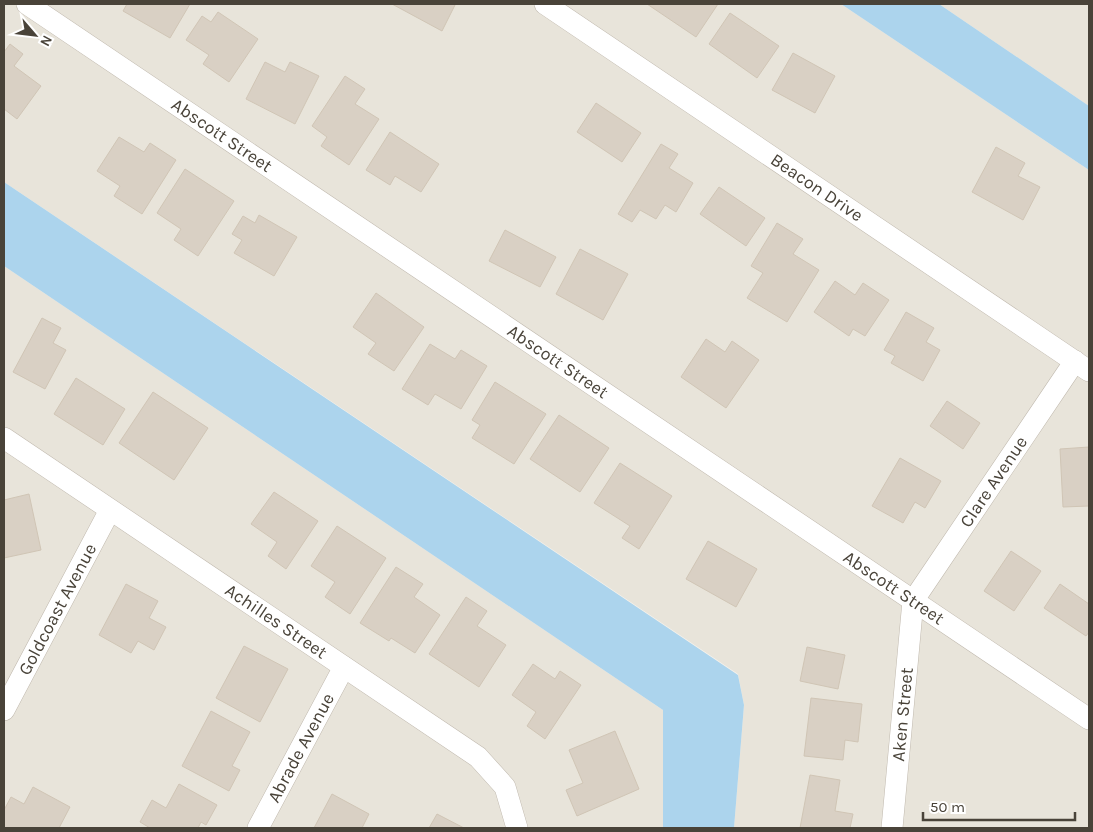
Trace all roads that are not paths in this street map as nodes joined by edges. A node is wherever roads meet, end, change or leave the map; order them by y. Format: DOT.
graph roads {
  1 [pos="27,4"];
  2 [pos="544,4"];
  3 [pos="1082,366"];
  4 [pos="4,438"];
  5 [pos="110,510"];
  6 [pos="913,601"];
  7 [pos="344,667"];
  8 [pos="4,710"];
  9 [pos="1089,720"];
  10 [pos="258,828"];
  11 [pos="517,828"];
  12 [pos="892,828"];
  1 -- 6 [label="street, Abscott Street"];
  2 -- 3 [label="street, Beacon Drive"];
  3 -- 6 [label="street, Clare Avenue"];
  4 -- 5 [label="street, Achilles Street"];
  5 -- 7 [label="street, Achilles Street"];
  5 -- 8 [label="street, Goldcoast Avenue"];
  6 -- 9 [label="street, Abscott Street"];
  6 -- 12 [label="street, Aken Street"];
  7 -- 10 [label="street, Abrade Avenue"];
  7 -- 11 [label="street, Achilles Street"];
}
